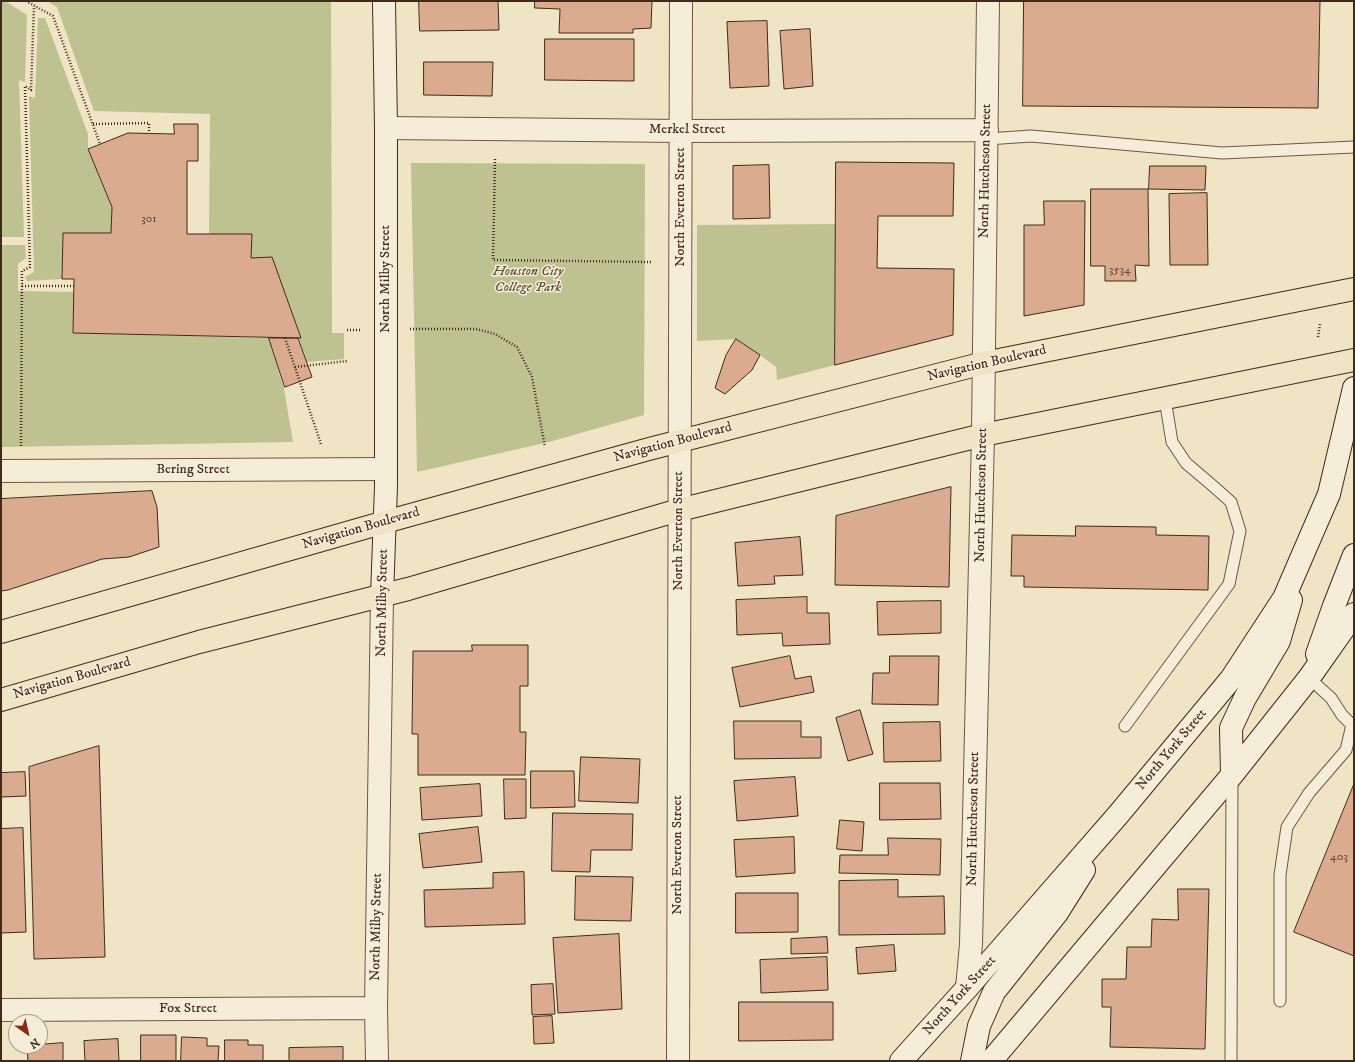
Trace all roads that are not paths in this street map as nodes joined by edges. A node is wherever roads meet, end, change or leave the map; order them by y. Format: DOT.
graph roads {
  1 [pos="384,1"];
  2 [pos="681,1"];
  3 [pos="988,1"];
  4 [pos="386,128"];
  5 [pos="681,131"];
  6 [pos="987,134"];
  7 [pos="1354,147"];
  8 [pos="1354,289"];
  9 [pos="1354,360"];
  10 [pos="984,363"];
  11 [pos="1354,388"];
  12 [pos="1165,399"];
  13 [pos="983,436"];
  14 [pos="679,441"];
  15 [pos="385,469"];
  16 [pos="11,471"];
  17 [pos="679,510"];
  18 [pos="385,522"];
  19 [pos="1303,554"];
  20 [pos="1354,555"];
  21 [pos="382,596"];
  22 [pos="1354,614"];
  23 [pos="1,632"];
  24 [pos="1309,678"];
  25 [pos="1,700"];
  26 [pos="1353,725"];
  27 [pos="1125,726"];
  28 [pos="1232,775"];
  29 [pos="1118,815"];
  30 [pos="968,988"];
  31 [pos="1280,1001"];
  32 [pos="376,1008"];
  33 [pos="1,1010"];
  34 [pos="377,1061"];
  35 [pos="678,1061"];
  36 [pos="901,1061"];
  37 [pos="972,1061"];
  38 [pos="991,1061"];
  39 [pos="1231,1061"];
  1 -- 4 [label="street, North Milby Street"];
  2 -- 5 [label="street, North Everton Street"];
  3 -- 6 [label="street, North Hutcheson Street"];
  4 -- 5 [label="street, Merkel Street"];
  4 -- 15 [label="street, North Milby Street"];
  5 -- 6 [label="street, Merkel Street"];
  5 -- 14 [label="street, North Everton Street"];
  6 -- 7 [label="lane"];
  6 -- 10 [label="street, North Hutcheson Street"];
  8 -- 10 [label="main road, Navigation Boulevard"];
  9 -- 12 [label="main road, Navigation Boulevard"];
  10 -- 13 [label="street, North Hutcheson Street"];
  10 -- 14 [label="main road, Navigation Boulevard"];
  11 -- 19 [label="street, North York Street"];
  12 -- 13 [label="main road, Navigation Boulevard"];
  12 -- 27 [label="lane"];
  13 -- 17 [label="main road, Navigation Boulevard"];
  13 -- 30 [label="street, North Hutcheson Street"];
  14 -- 17 [label="street, North Everton Street"];
  14 -- 18 [label="main road, Navigation Boulevard"];
  15 -- 16 [label="street, Bering Street"];
  15 -- 18 [label="street, North Milby Street"];
  17 -- 21 [label="main road, Navigation Boulevard"];
  17 -- 35 [label="street, North Everton Street"];
  18 -- 21 [label="street, North Milby Street"];
  18 -- 23 [label="main road, Navigation Boulevard"];
  19 -- 28 [label="street"];
  19 -- 29 [label="street, North York Street"];
  20 -- 24 [label="street"];
  21 -- 25 [label="main road, Navigation Boulevard"];
  21 -- 32 [label="street, North Milby Street"];
  22 -- 24 [label="street"];
  24 -- 26 [label="lane"];
  24 -- 28 [label="street"];
  26 -- 31 [label="lane"];
  28 -- 38 [label="street"];
  28 -- 39 [label="lane"];
  29 -- 30 [label="street, North York Street"];
  29 -- 37 [label="street"];
  30 -- 36 [label="street, North York Street"];
  32 -- 33 [label="street, Fox Street"];
  32 -- 34 [label="street, North Milby Street"];
}
